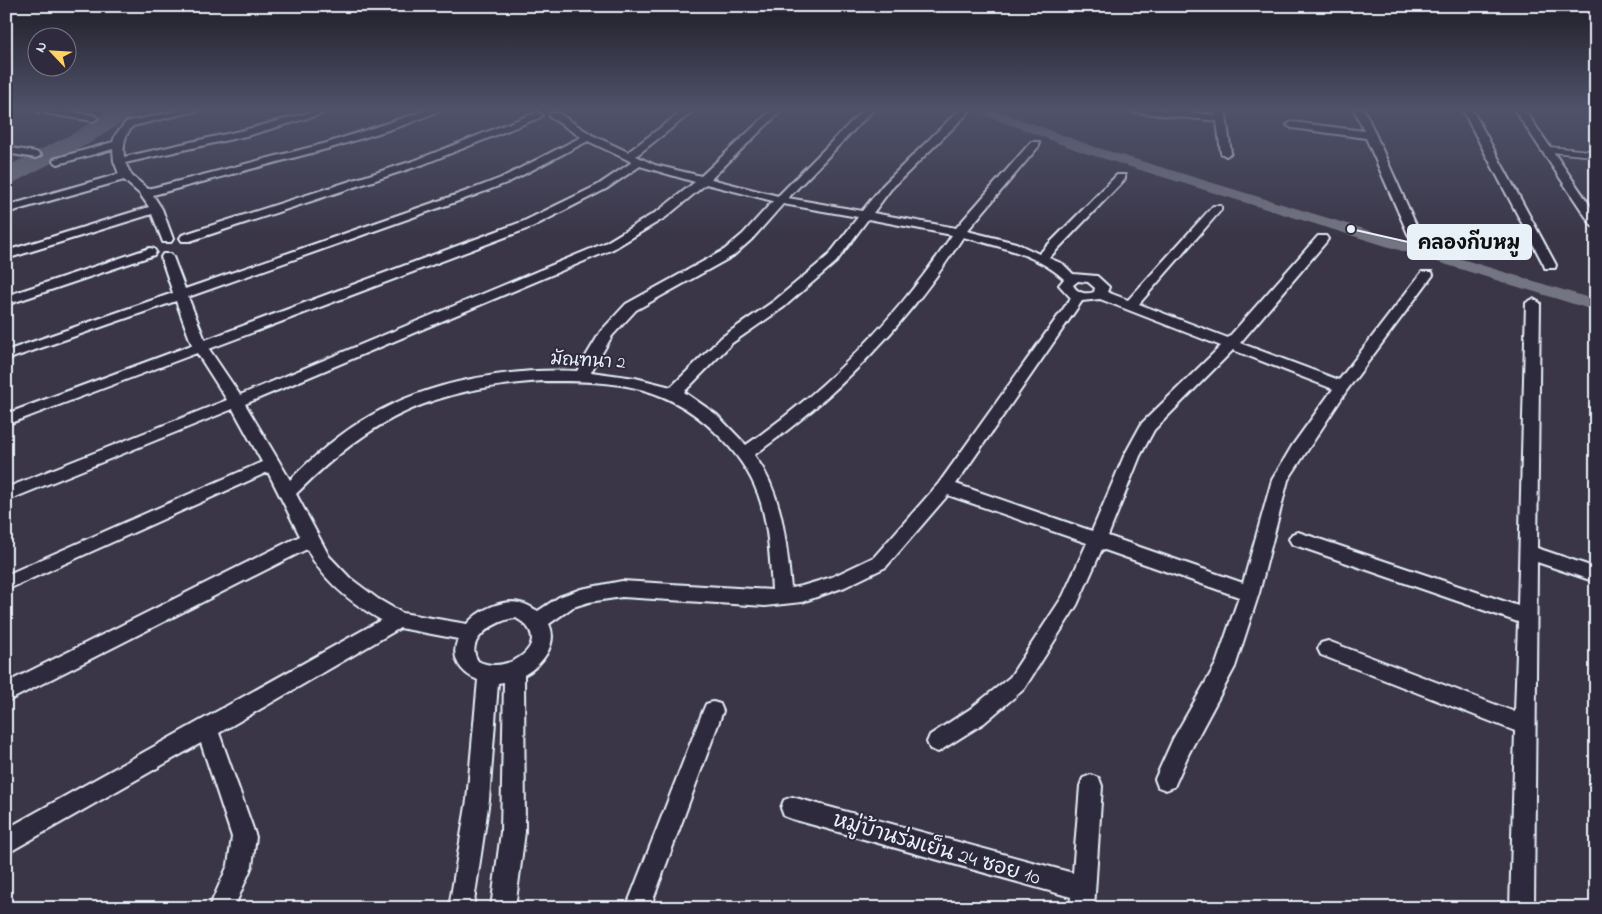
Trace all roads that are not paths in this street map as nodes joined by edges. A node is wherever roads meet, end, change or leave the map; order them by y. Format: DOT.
graph roads {
  1 [pos="16,152"];
  2 [pos="91,152"];
  3 [pos="118,152"];
  4 [pos="163,152"];
  5 [pos="306,152"];
  6 [pos="447,152"];
  7 [pos="560,152"];
  8 [pos="617,152"];
  9 [pos="643,152"];
  10 [pos="733,152"];
  11 [pos="826,152"];
  12 [pos="923,152"];
  13 [pos="1028,152"];
  14 [pos="1377,152"];
  15 [pos="1490,152"];
  16 [pos="1548,152"];
  17 [pos="1573,152"];
  18 [pos="1596,154"];
  19 [pos="36,155"];
  20 [pos="634,160"];
  21 [pos="58,161"];
  22 [pos="119,161"];
  23 [pos="126,176"];
  24 [pos="1121,177"];
  25 [pos="702,181"];
  26 [pos="146,193"];
  27 [pos="781,200"];
  28 [pos="1217,208"];
  29 [pos="156,209"];
  30 [pos="6,210"];
  31 [pos="864,215"];
  32 [pos="1596,223"];
  33 [pos="958,232"];
  34 [pos="1414,234"];
  35 [pos="186,238"];
  36 [pos="167,239"];
  37 [pos="1322,239"];
  38 [pos="150,252"];
  39 [pos="175,254"];
  40 [pos="6,255"];
  41 [pos="1041,259"];
  42 [pos="1550,265"];
  43 [pos="1427,275"];
  44 [pos="1071,279"];
  45 [pos="1100,294"];
  46 [pos="181,295"];
  47 [pos="1079,296"];
  48 [pos="6,300"];
  49 [pos="1533,303"];
  50 [pos="1130,306"];
  51 [pos="1230,344"];
  52 [pos="200,347"];
  53 [pos="6,356"];
  54 [pos="581,377"];
  55 [pos="1342,387"];
  56 [pos="674,393"];
  57 [pos="236,401"];
  58 [pos="6,420"];
  59 [pos="744,454"];
  60 [pos="272,464"];
  61 [pos="945,487"];
  62 [pos="288,492"];
  63 [pos="6,496"];
  64 [pos="310,539"];
  65 [pos="1298,539"];
  66 [pos="1097,541"];
  67 [pos="1528,552"];
  68 [pos="1596,575"];
  69 [pos="6,583"];
  70 [pos="1250,594"];
  71 [pos="782,596"];
  72 [pos="1528,617"];
  73 [pos="398,620"];
  74 [pos="539,621"];
  75 [pos="470,632"];
  76 [pos="1328,649"];
  77 [pos="514,672"];
  78 [pos="488,676"];
  79 [pos="6,693"];
  80 [pos="713,711"];
  81 [pos="1525,725"];
  82 [pos="207,730"];
  83 [pos="938,742"];
  84 [pos="1166,780"];
  85 [pos="1091,786"];
  86 [pos="792,808"];
  87 [pos="6,842"];
  88 [pos="1082,898"];
  89 [pos="222,908"];
  90 [pos="461,908"];
  91 [pos="503,908"];
  92 [pos="638,908"];
  93 [pos="1522,908"];
  1 -- 19 [label="street"];
  2 -- 21 [label="street"];
  3 -- 22 [label="street"];
  4 -- 22 [label="street"];
  5 -- 26 [label="street"];
  6 -- 35 [label="street"];
  7 -- 46 [label="street"];
  8 -- 20 [label="street"];
  9 -- 20 [label="street"];
  10 -- 25 [label="street"];
  11 -- 27 [label="street"];
  12 -- 31 [label="street"];
  13 -- 33 [label="street"];
  14 -- 34 [label="street"];
  15 -- 42 [label="street"];
  16 -- 32 [label="street"];
  17 -- 18 [label="lane"];
  20 -- 25 [label="street"];
  20 -- 52 [label="street"];
  22 -- 23 [label="street"];
  23 -- 26 [label="street"];
  23 -- 30 [label="street"];
  24 -- 41 [label="street"];
  25 -- 27 [label="street"];
  25 -- 57 [label="street"];
  26 -- 29 [label="street"];
  27 -- 31 [label="street"];
  27 -- 54 [label="street"];
  28 -- 50 [label="street"];
  29 -- 36 [label="street"];
  29 -- 40 [label="street"];
  31 -- 33 [label="street"];
  31 -- 56 [label="street"];
  33 -- 41 [label="street"];
  33 -- 59 [label="street"];
  35 -- 36 [label="street"];
  35 -- 39 [label="street"];
  36 -- 38 [label="street"];
  37 -- 51 [label="street"];
  38 -- 39 [label="street"];
  38 -- 48 [label="street"];
  39 -- 46 [label="street"];
  41 -- 44 [label="street"];
  43 -- 55 [label="street"];
  44 -- 45 [label="street"];
  44 -- 47 [label="street"];
  45 -- 47 [label="street"];
  45 -- 50 [label="street"];
  46 -- 52 [label="street"];
  46 -- 53 [label="street"];
  47 -- 61 [label="street"];
  49 -- 67 [label="street"];
  50 -- 51 [label="street"];
  51 -- 55 [label="street"];
  51 -- 66 [label="street"];
  52 -- 57 [label="street"];
  52 -- 58 [label="street"];
  54 -- 56 [label="street, มัณฑนา 2"];
  54 -- 62 [label="street, มัณฑนา 2"];
  55 -- 70 [label="street"];
  56 -- 59 [label="street, มัณฑนา 2"];
  57 -- 60 [label="street"];
  57 -- 63 [label="street"];
  59 -- 71 [label="street, มัณฑนา 2"];
  60 -- 62 [label="street"];
  60 -- 69 [label="street"];
  61 -- 66 [label="street"];
  61 -- 71 [label="street"];
  62 -- 64 [label="street"];
  64 -- 73 [label="street"];
  64 -- 79 [label="street"];
  65 -- 72 [label="street"];
  66 -- 70 [label="street"];
  66 -- 83 [label="street"];
  67 -- 68 [label="street"];
  67 -- 72 [label="street"];
  70 -- 84 [label="street"];
  71 -- 74 [label="street"];
  72 -- 81 [label="street"];
  73 -- 75 [label="street"];
  73 -- 82 [label="street"];
  74 -- 75 [label="street"];
  74 -- 77 [label="street"];
  75 -- 78 [label="street"];
  76 -- 81 [label="street"];
  77 -- 78 [label="street"];
  77 -- 91 [label="street"];
  78 -- 90 [label="street"];
  80 -- 92 [label="street"];
  81 -- 93 [label="street"];
  82 -- 87 [label="street"];
  82 -- 89 [label="street"];
  85 -- 88 [label="street"];
  86 -- 88 [label="street, หมู่บ้านร่มเย็น 24 ซอย 10"];
}
